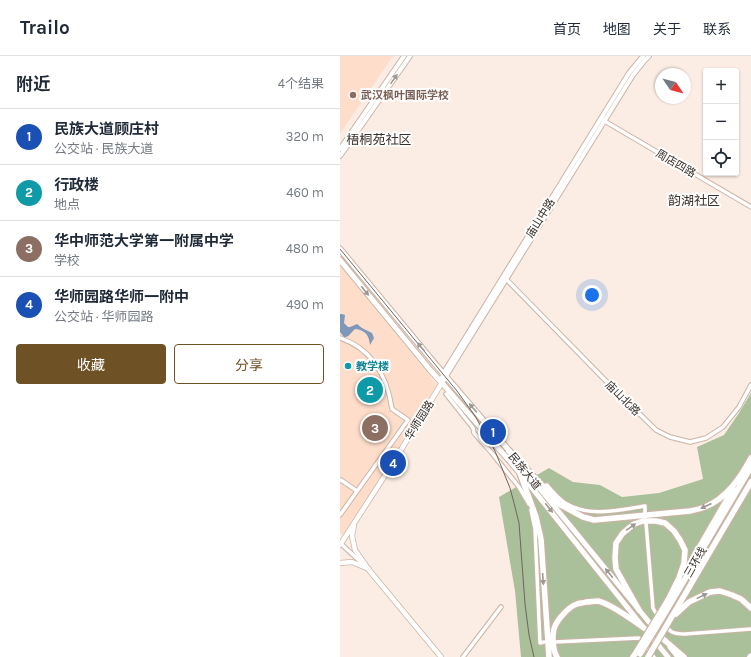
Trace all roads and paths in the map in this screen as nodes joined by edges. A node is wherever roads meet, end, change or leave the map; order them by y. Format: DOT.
graph roads {
  1 [pos="404,56"];
  2 [pos="410,56"];
  3 [pos="643,56"];
  4 [pos="649,56"];
  5 [pos="602,121"];
  6 [pos="340,149"];
  7 [pos="340,156"];
  8 [pos="751,207"];
  9 [pos="340,250"];
  10 [pos="340,260"];
  11 [pos="505,278"];
  12 [pos="340,338"];
  13 [pos="445,375"];
  14 [pos="442,382"];
  15 [pos="751,385"];
  16 [pos="446,394"];
  17 [pos="509,451"];
  18 [pos="751,458"];
  19 [pos="751,467"];
  20 [pos="743,472"];
  21 [pos="520,473"];
  22 [pos="340,480"];
  23 [pos="751,482"];
  24 [pos="542,486"];
  25 [pos="357,491"];
  26 [pos="646,514"];
  27 [pos="340,515"];
  28 [pos="355,523"];
  29 [pos="646,523"];
  30 [pos="340,544"];
  31 [pos="340,563"];
  32 [pos="369,570"];
  33 [pos="670,596"];
  34 [pos="501,607"];
  35 [pos="751,608"];
  36 [pos="639,610"];
  37 [pos="664,611"];
  38 [pos="671,618"];
  39 [pos="644,628"];
  40 [pos="751,629"];
  41 [pos="662,638"];
  42 [pos="544,642"];
  43 [pos="555,642"];
  44 [pos="638,654"];
  45 [pos="441,657"];
  46 [pos="463,657"];
  47 [pos="548,657"];
  48 [pos="557,657"];
  49 [pos="633,657"];
  50 [pos="648,657"];
  51 [pos="654,657"];
  52 [pos="668,657"];
  53 [pos="678,657"];
  54 [pos="684,657"];
  1 -- 6 [label="street"];
  7 -- 2 [label="street, one-way"];
  3 -- 5 [label="street, 庙山中路"];
  4 -- 5 [label="street, 庙山中路"];
  5 -- 8 [label="street, 周店四路"];
  5 -- 11 [label="street, 庙山中路"];
  13 -- 9 [label="main road, 民族大道, one-way"];
  10 -- 14 [label="main road, 民族大道, one-way"];
  11 -- 13 [label="street, 庙山中路"];
  11 -- 15 [label="street, 庙山北路"];
  12 -- 25 [label="street"];
  13 -- 14 [label="main road, 华师园路"];
  17 -- 13 [label="main road, 民族大道, one-way"];
  14 -- 21 [label="main road, 民族大道"];
  14 -- 28 [label="main road, 华师园路"];
  16 -- 42 [label="street"];
  17 -- 24 [label="highway"];
  36 -- 17 [label="main road, 民族大道, one-way"];
  18 -- 20 [label="highway"];
  19 -- 37 [label="highway, 三环线"];
  20 -- 24 [label="highway, one-way"];
  20 -- 33 [label="highway"];
  21 -- 39 [label="main road, 民族大道, one-way"];
  21 -- 47 [label="highway, one-way"];
  22 -- 25 [label="street"];
  23 -- 38 [label="highway, 三环线"];
  24 -- 26 [label="street"];
  25 -- 27 [label="street"];
  28 -- 30 [label="main road, 华师园路"];
  28 -- 32 [label="main road"];
  29 -- 40 [label="street"];
  30 -- 32 [label="street"];
  31 -- 32 [label="main road"];
  32 -- 45 [label="main road"];
  36 -- 33 [label="highway, one-way"];
  33 -- 37 [label="highway"];
  34 -- 46 [label="street"];
  38 -- 35 [label="highway, one-way"];
  36 -- 41 [label="main road, 民族大道"];
  37 -- 44 [label="highway, 三环线, bridge"];
  38 -- 50 [label="highway, 三环线, bridge"];
  39 -- 48 [label="highway"];
  39 -- 52 [label="main road, 民族大道"];
  41 -- 53 [label="main road, 民族大道"];
  41 -- 54 [label="highway"];
  43 -- 51 [label="street"];
  44 -- 49 [label="highway, 三环线"];
}
